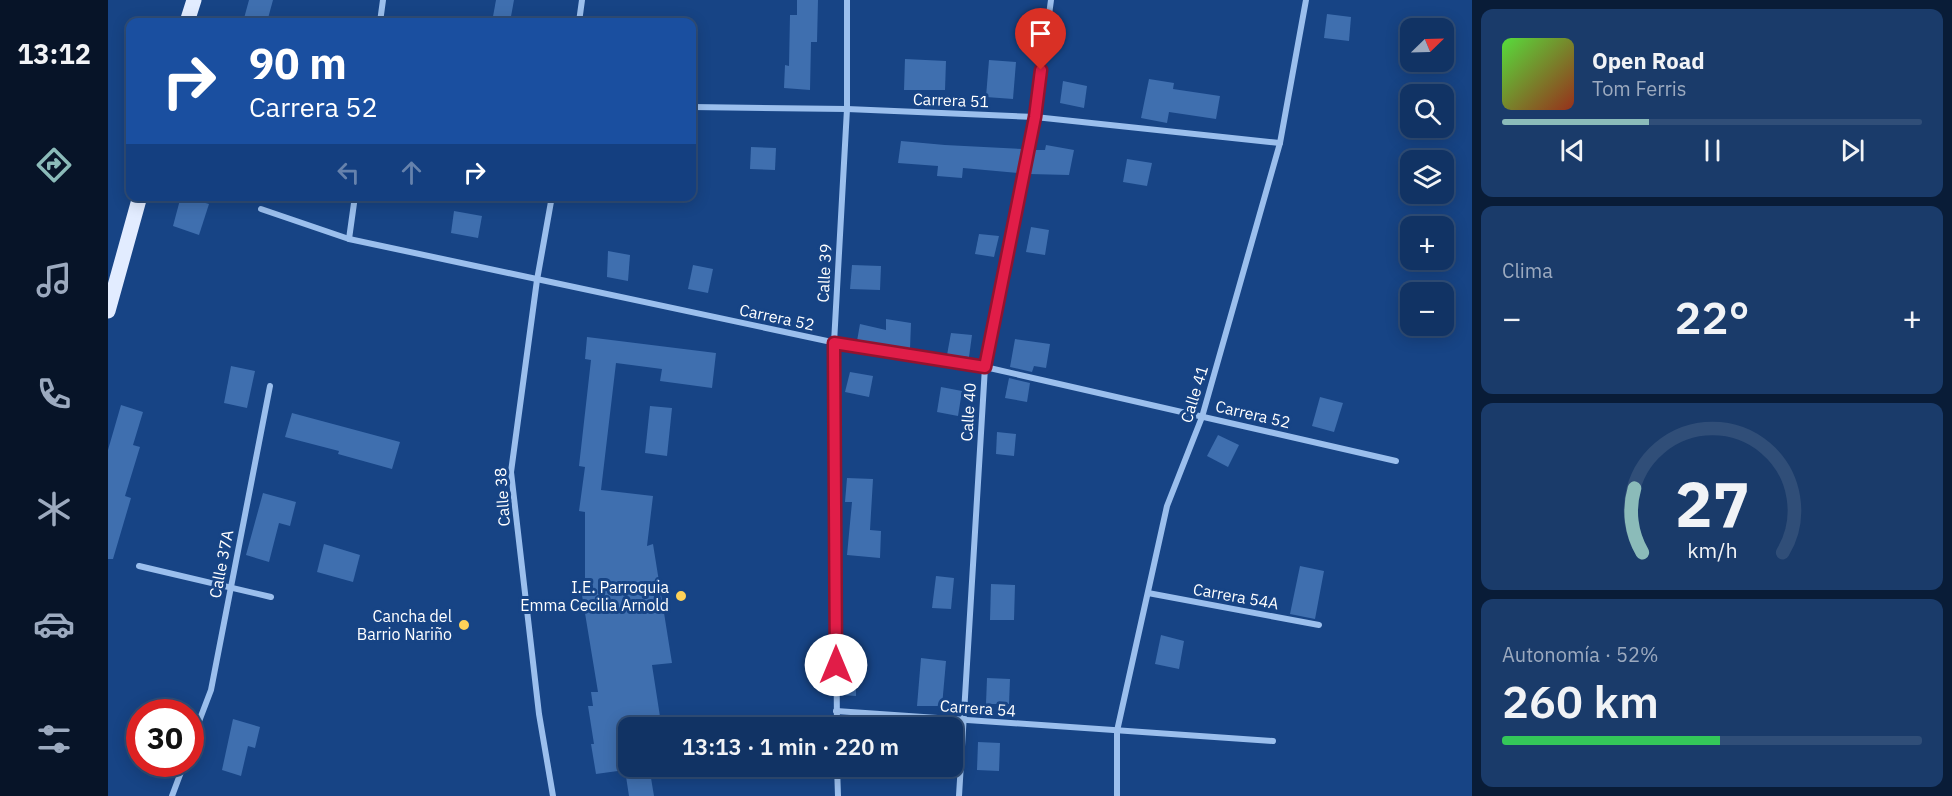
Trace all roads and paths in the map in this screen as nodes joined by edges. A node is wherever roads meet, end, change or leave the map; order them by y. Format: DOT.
graph roads {
  1 [pos="194,0"];
  2 [pos="383,0"];
  3 [pos="582,0"];
  4 [pos="847,0"];
  5 [pos="1051,0"];
  6 [pos="1306,0"];
  7 [pos="188,18"];
  8 [pos="381,18"];
  9 [pos="580,18"];
  10 [pos="696,107"];
  11 [pos="847,109"];
  12 [pos="1035,117"];
  13 [pos="1280,143"];
  14 [pos="139,201"];
  15 [pos="354,201"];
  16 [pos="551,201"];
  17 [pos="261,209"];
  18 [pos="349,239"];
  19 [pos="537,280"];
  20 [pos="108,311"];
  21 [pos="834,343"];
  22 [pos="985,367"];
  23 [pos="270,386"];
  24 [pos="1202,417"];
  25 [pos="1396,460"];
  26 [pos="140,566"];
  27 [pos="231,587"];
  28 [pos="1148,593"];
  29 [pos="271,597"];
  30 [pos="1320,625"];
  31 [pos="204,708"];
  32 [pos="836,711"];
  33 [pos="836,717"];
  34 [pos="920,717"];
  35 [pos="962,717"];
  36 [pos="963,720"];
  37 [pos="1118,731"];
  38 [pos="1273,741"];
  39 [pos="179,777"];
  40 [pos="837,777"];
  41 [pos="960,777"];
  42 [pos="172,796"];
  43 [pos="553,796"];
  44 [pos="838,796"];
  45 [pos="959,796"];
  46 [pos="1117,796"];
  1 -- 7 [label="main road"];
  2 -- 8 [label="street"];
  3 -- 9 [label="street"];
  4 -- 11 [label="street, Calle 39"];
  5 -- 12 [label="street, Calle 40"];
  6 -- 13 [label="street, Calle 41"];
  10 -- 11 [label="street, Carrera 51"];
  11 -- 12 [label="street, Carrera 51"];
  11 -- 21 [label="street, Calle 39"];
  12 -- 13 [label="street, Carrera 51"];
  12 -- 22 [label="street, Calle 40"];
  13 -- 24 [label="street, Calle 41"];
  14 -- 20 [label="main road"];
  15 -- 18 [label="street"];
  16 -- 19 [label="street, Calle 38"];
  17 -- 18 [label="street, Carrera 52"];
  18 -- 19 [label="street, Carrera 52"];
  19 -- 21 [label="street, Carrera 52"];
  19 -- 43 [label="street, Calle 38"];
  21 -- 22 [label="street, Carrera 52"];
  21 -- 32 [label="street, Calle 39"];
  22 -- 24 [label="street, Carrera 52"];
  22 -- 35 [label="street, Calle 40"];
  23 -- 27 [label="street, Calle 37A"];
  24 -- 25 [label="street, Carrera 52"];
  24 -- 28 [label="street, Calle 41"];
  26 -- 27 [label="street"];
  27 -- 29 [label="street"];
  27 -- 31 [label="street, Calle 37A"];
  28 -- 30 [label="street, Carrera 54A"];
  28 -- 37 [label="street, Calle 41"];
  32 -- 33 [label="street, Calle 39"];
  32 -- 34 [label="street, Carrera 54"];
  36 -- 37 [label="street, Carrera 54"];
  37 -- 38 [label="street, Carrera 54"];
  37 -- 46 [label="street, Calle 41"];
  39 -- 42 [label="street"];
  40 -- 44 [label="street"];
  41 -- 45 [label="street, Calle 40"];
}
